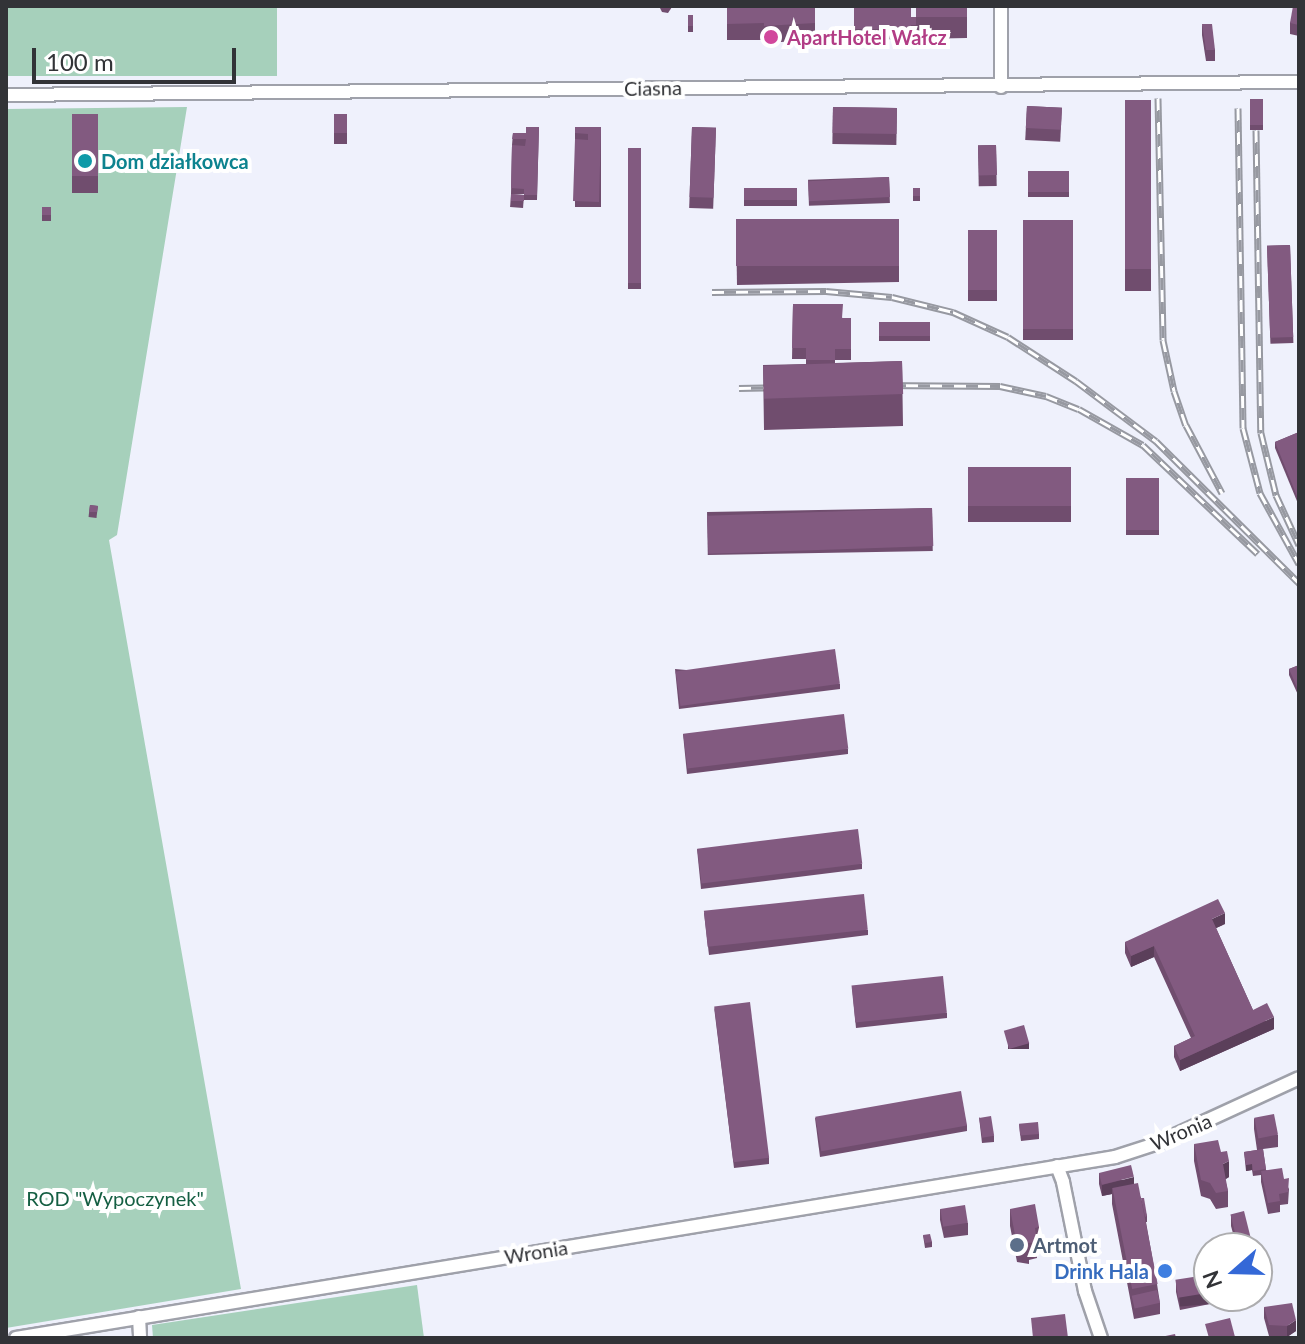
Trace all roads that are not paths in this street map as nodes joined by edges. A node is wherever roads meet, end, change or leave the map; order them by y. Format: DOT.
graph roads {
  1 [pos="1001,6"];
  2 [pos="1299,82"];
  3 [pos="1001,87"];
  4 [pos="6,95"];
  5 [pos="1299,1078"];
  6 [pos="1057,1166"];
  7 [pos="139,1317"];
  8 [pos="16,1338"];
  9 [pos="140,1338"];
  10 [pos="1101,1338"];
  1 -- 3 [label="street"];
  2 -- 3 [label="street, Ciasna"];
  3 -- 4 [label="street, Ciasna"];
  5 -- 6 [label="street, Wronia"];
  6 -- 7 [label="street, Wronia"];
  6 -- 10 [label="street"];
  7 -- 8 [label="street, Wronia"];
  7 -- 9 [label="street"];
}
